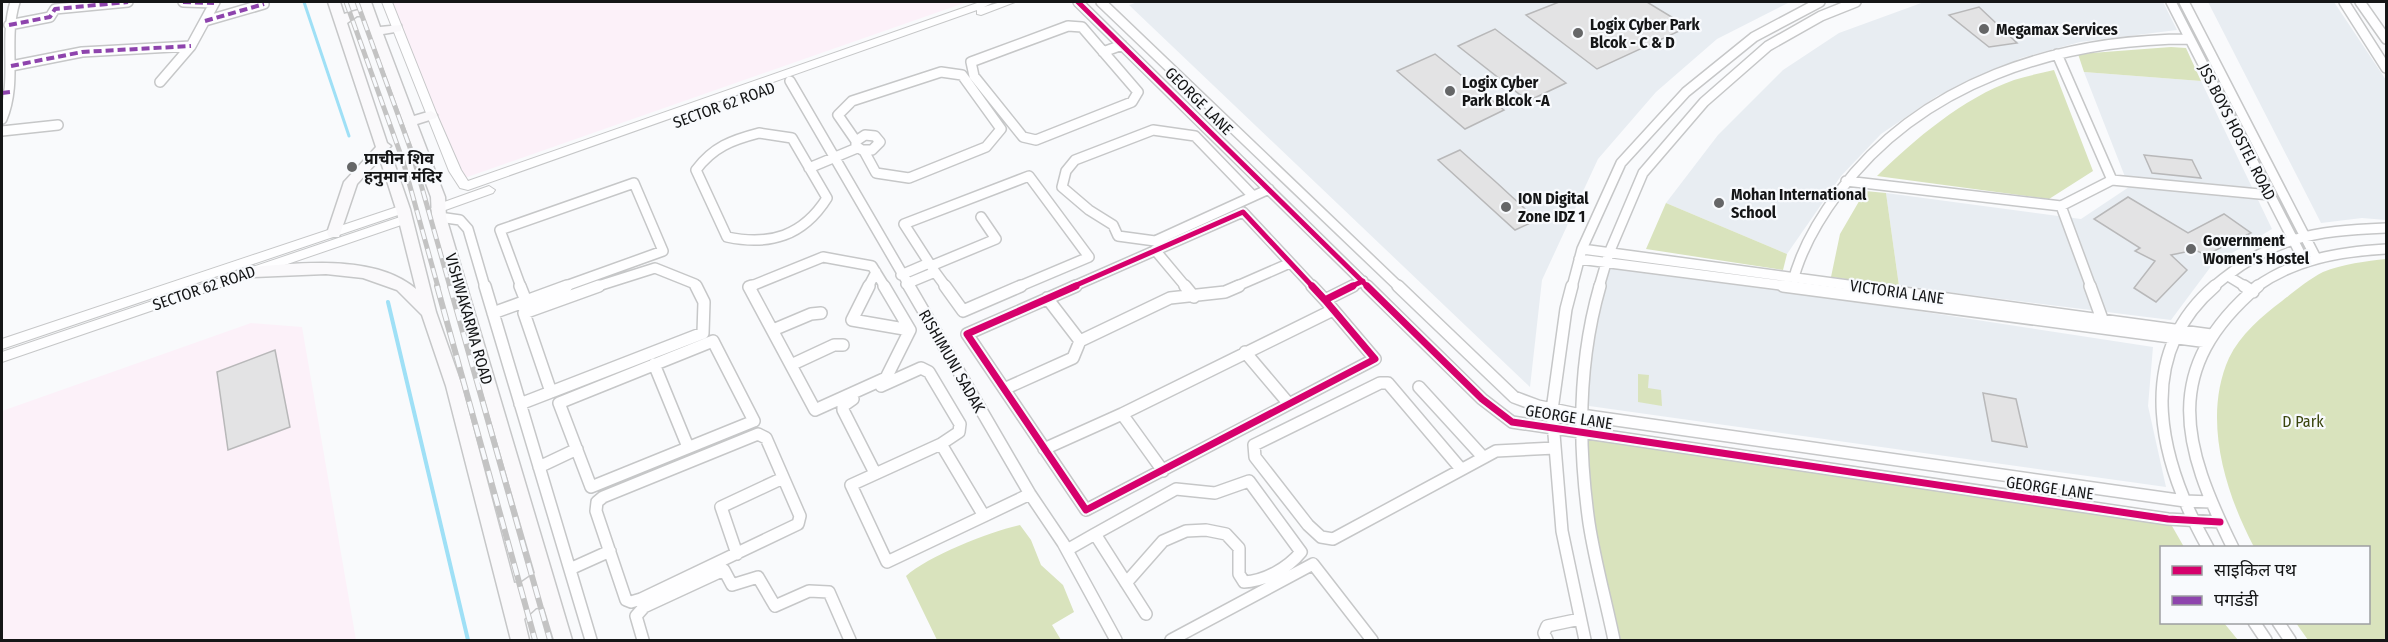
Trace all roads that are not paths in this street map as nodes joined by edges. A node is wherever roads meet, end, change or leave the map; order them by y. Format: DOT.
graph roads {
  1 [pos="15,2"];
  2 [pos="128,2"];
  3 [pos="183,2"];
  4 [pos="214,2"];
  5 [pos="267,2"];
  6 [pos="357,2"];
  7 [pos="387,2"];
  8 [pos="989,2"];
  9 [pos="1010,2"];
  10 [pos="1078,2"];
  11 [pos="1101,2"];
  12 [pos="1820,2"];
  13 [pos="1856,2"];
  14 [pos="2171,2"];
  15 [pos="2184,2"];
  16 [pos="2344,2"];
  17 [pos="2360,2"];
  18 [pos="335,3"];
  19 [pos="367,7"];
  20 [pos="205,21"];
  21 [pos="341,21"];
  22 [pos="7,28"];
  23 [pos="397,28"];
  24 [pos="376,31"];
  25 [pos="2190,39"];
  26 [pos="2386,39"];
  27 [pos="1122,45"];
  28 [pos="191,46"];
  29 [pos="1103,52"];
  30 [pos="2057,54"];
  31 [pos="2202,63"];
  32 [pos="2217,64"];
  33 [pos="11,66"];
  34 [pos="2386,68"];
  35 [pos="790,81"];
  36 [pos="160,82"];
  37 [pos="6,93"];
  38 [pos="431,115"];
  39 [pos="2,119"];
  40 [pos="410,123"];
  41 [pos="658,124"];
  42 [pos="58,125"];
  43 [pos="2,131"];
  44 [pos="384,146"];
  45 [pos="859,147"];
  46 [pos="834,158"];
  47 [pos="810,168"];
  48 [pos="2112,180"];
  49 [pos="1846,181"];
  50 [pos="1269,189"];
  51 [pos="2270,195"];
  52 [pos="1252,196"];
  53 [pos="2061,206"];
  54 [pos="438,213"];
  55 [pos="404,214"];
  56 [pos="981,217"];
  57 [pos="2386,228"];
  58 [pos="334,233"];
  59 [pos="2305,235"];
  60 [pos="2292,239"];
  61 [pos="2386,249"];
  62 [pos="1155,250"];
  63 [pos="1581,254"];
  64 [pos="1608,258"];
  65 [pos="2310,260"];
  66 [pos="1290,263"];
  67 [pos="932,267"];
  68 [pos="251,272"];
  69 [pos="876,272"];
  70 [pos="2228,276"];
  71 [pos="1362,281"];
  72 [pos="1793,283"];
  73 [pos="906,284"];
  74 [pos="2253,292"];
  75 [pos="1047,297"];
  76 [pos="1194,297"];
  77 [pos="892,300"];
  78 [pos="1325,300"];
  79 [pos="526,301"];
  80 [pos="1333,310"];
  81 [pos="429,312"];
  82 [pos="493,313"];
  83 [pos="821,313"];
  84 [pos="2102,320"];
  85 [pos="772,330"];
  86 [pos="910,330"];
  87 [pos="2177,334"];
  88 [pos="2210,339"];
  89 [pos="1080,341"];
  90 [pos="2,344"];
  91 [pos="843,345"];
  92 [pos="1245,352"];
  93 [pos="2,357"];
  94 [pos="654,364"];
  95 [pos="791,365"];
  96 [pos="1419,387"];
  97 [pos="1004,389"];
  98 [pos="551,392"];
  99 [pos="520,404"];
  100 [pos="1289,404"];
  101 [pos="1552,410"];
  102 [pos="1122,414"];
  103 [pos="1581,415"];
  104 [pos="1553,430"];
  105 [pos="1583,433"];
  106 [pos="941,444"];
  107 [pos="688,447"];
  108 [pos="1555,448"];
  109 [pos="577,449"];
  110 [pos="1044,449"];
  111 [pos="1483,457"];
  112 [pos="539,467"];
  113 [pos="1461,469"];
  114 [pos="1162,471"];
  115 [pos="875,473"];
  116 [pos="783,478"];
  117 [pos="1030,494"];
  118 [pos="2185,501"];
  119 [pos="2211,502"];
  120 [pos="984,516"];
  121 [pos="2194,520"];
  122 [pos="2220,522"];
  123 [pos="1095,534"];
  124 [pos="2207,546"];
  125 [pos="2232,546"];
  126 [pos="1067,550"];
  127 [pos="610,551"];
  128 [pos="737,554"];
  129 [pos="570,569"];
  130 [pos="544,574"];
  131 [pos="1126,583"];
  132 [pos="507,591"];
  133 [pos="551,600"];
  134 [pos="1146,615"];
  135 [pos="514,618"];
  136 [pos="1580,619"];
  137 [pos="2255,624"];
  138 [pos="2279,624"];
  139 [pos="520,640"];
  140 [pos="563,640"];
  141 [pos="591,640"];
  142 [pos="643,640"];
  143 [pos="850,640"];
  144 [pos="1116,640"];
  145 [pos="1171,640"];
  146 [pos="1372,640"];
  147 [pos="1547,640"];
  148 [pos="1585,640"];
  149 [pos="1614,640"];
  150 [pos="2266,640"];
  151 [pos="2290,640"];
  1 -- 22 [label="street"];
  2 -- 22 [label="street"];
  3 -- 4 [label="street"];
  4 -- 20 [label="street"];
  5 -- 20 [label="street"];
  6 -- 18 [label="main road"];
  7 -- 23 [label="street"];
  8 -- 41 [label="street, SECTOR 62 ROAD"];
  9 -- 35 [label="street, SECTOR 62 ROAD"];
  10 -- 27 [label="street, GEORGE LANE"];
  11 -- 101 [label="street, GEORGE LANE"];
  12 -- 63 [label="street"];
  13 -- 64 [label="street"];
  14 -- 25 [label="street, JSS BOYS HOSTEL ROAD"];
  15 -- 32 [label="street, JSS BOYS HOSTEL ROAD"];
  16 -- 34 [label="street"];
  17 -- 26 [label="street"];
  18 -- 21 [label="main road, VISHWAKARMA ROAD"];
  19 -- 21 [label="main road"];
  19 -- 24 [label="main road, VISHWAKARMA ROAD"];
  20 -- 28 [label="street"];
  21 -- 44 [label="main road, VISHWAKARMA ROAD"];
  22 -- 33 [label="street"];
  23 -- 24 [label="main road"];
  23 -- 38 [label="street"];
  24 -- 40 [label="main road, VISHWAKARMA ROAD"];
  25 -- 30 [label="street"];
  25 -- 31 [label="street, JSS BOYS HOSTEL ROAD"];
  27 -- 29 [label="street"];
  27 -- 50 [label="street, GEORGE LANE"];
  28 -- 33 [label="street"];
  28 -- 36 [label="street"];
  29 -- 29 [label="street"];
  30 -- 48 [label="street"];
  30 -- 49 [label="street"];
  31 -- 32 [label="street"];
  31 -- 51 [label="street, JSS BOYS HOSTEL ROAD"];
  32 -- 59 [label="street, JSS BOYS HOSTEL ROAD"];
  33 -- 37 [label="street"];
  35 -- 41 [label="street, SECTOR 62 ROAD"];
  35 -- 46 [label="street, RISHIMUNI SADAK"];
  37 -- 39 [label="street"];
  38 -- 40 [label="main road"];
  38 -- 41 [label="street, SECTOR 62 ROAD"];
  40 -- 54 [label="main road, VISHWAKARMA ROAD"];
  41 -- 54 [label="street, SECTOR 62 ROAD"];
  42 -- 43 [label="street"];
  44 -- 55 [label="main road, VISHWAKARMA ROAD"];
  44 -- 58 [label="main road"];
  45 -- 45 [label="street"];
  45 -- 46 [label="street"];
  46 -- 47 [label="street"];
  46 -- 73 [label="street, RISHIMUNI SADAK"];
  47 -- 47 [label="street"];
  48 -- 51 [label="street"];
  48 -- 53 [label="street"];
  49 -- 53 [label="street"];
  49 -- 72 [label="street"];
  50 -- 52 [label="street"];
  50 -- 71 [label="street, GEORGE LANE"];
  51 -- 60 [label="street, JSS BOYS HOSTEL ROAD"];
  52 -- 52 [label="street"];
  53 -- 84 [label="street"];
  54 -- 82 [label="street"];
  54 -- 130 [label="main road, VISHWAKARMA ROAD"];
  55 -- 58 [label="street, SECTOR 62 ROAD"];
  55 -- 68 [label="street, SECTOR 62 ROAD"];
  55 -- 81 [label="main road, VISHWAKARMA ROAD"];
  56 -- 67 [label="street"];
  57 -- 59 [label="street"];
  58 -- 90 [label="street, SECTOR 62 ROAD"];
  59 -- 60 [label="street"];
  59 -- 65 [label="street, JSS BOYS HOSTEL ROAD"];
  60 -- 65 [label="street, JSS BOYS HOSTEL ROAD"];
  60 -- 70 [label="street"];
  61 -- 65 [label="street"];
  62 -- 66 [label="street"];
  62 -- 75 [label="street"];
  62 -- 76 [label="street"];
  63 -- 64 [label="street, VICTORIA LANE"];
  63 -- 101 [label="street"];
  64 -- 72 [label="street, VICTORIA LANE"];
  64 -- 103 [label="street"];
  65 -- 74 [label="street"];
  66 -- 76 [label="street"];
  66 -- 78 [label="street"];
  67 -- 67 [label="street"];
  67 -- 73 [label="street"];
  68 -- 81 [label="main road"];
  68 -- 93 [label="street, SECTOR 62 ROAD"];
  69 -- 77 [label="street"];
  69 -- 85 [label="street"];
  69 -- 86 [label="street"];
  70 -- 74 [label="street"];
  70 -- 87 [label="street"];
  71 -- 78 [label="street"];
  71 -- 104 [label="street, GEORGE LANE"];
  72 -- 84 [label="street, VICTORIA LANE"];
  72 -- 87 [label="street, VICTORIA LANE"];
  73 -- 77 [label="street"];
  73 -- 117 [label="street, RISHIMUNI SADAK"];
  74 -- 88 [label="street"];
  75 -- 89 [label="street"];
  75 -- 97 [label="street"];
  76 -- 89 [label="street"];
  77 -- 86 [label="street"];
  78 -- 80 [label="street"];
  79 -- 79 [label="street"];
  79 -- 82 [label="street"];
  80 -- 92 [label="street"];
  80 -- 100 [label="street"];
  81 -- 132 [label="main road, VISHWAKARMA ROAD"];
  82 -- 99 [label="street"];
  83 -- 85 [label="street"];
  84 -- 87 [label="street, VICTORIA LANE"];
  85 -- 95 [label="street"];
  86 -- 95 [label="street"];
  87 -- 88 [label="street, VICTORIA LANE"];
  87 -- 118 [label="street"];
  88 -- 119 [label="street"];
  89 -- 97 [label="street"];
  91 -- 95 [label="street"];
  92 -- 100 [label="street"];
  92 -- 102 [label="street"];
  94 -- 107 [label="street"];
  94 -- 107 [label="street"];
  94 -- 109 [label="street"];
  96 -- 111 [label="street"];
  97 -- 110 [label="street"];
  98 -- 98 [label="street"];
  98 -- 99 [label="street"];
  99 -- 112 [label="street"];
  100 -- 114 [label="street"];
  101 -- 103 [label="street, GEORGE LANE"];
  101 -- 104 [label="street"];
  102 -- 110 [label="street"];
  102 -- 114 [label="street"];
  103 -- 105 [label="street"];
  103 -- 118 [label="street, GEORGE LANE"];
  104 -- 105 [label="street, GEORGE LANE"];
  104 -- 108 [label="street"];
  105 -- 121 [label="street, GEORGE LANE"];
  105 -- 149 [label="street"];
  106 -- 115 [label="street"];
  106 -- 115 [label="street"];
  106 -- 120 [label="street"];
  107 -- 109 [label="street"];
  108 -- 111 [label="street"];
  108 -- 136 [label="street"];
  109 -- 112 [label="street"];
  110 -- 114 [label="street"];
  111 -- 113 [label="street"];
  112 -- 129 [label="street"];
  113 -- 113 [label="street"];
  115 -- 120 [label="street"];
  116 -- 127 [label="street"];
  116 -- 128 [label="street"];
  116 -- 128 [label="street"];
  117 -- 120 [label="street"];
  117 -- 126 [label="street, RISHIMUNI SADAK"];
  118 -- 119 [label="street, GEORGE LANE"];
  118 -- 121 [label="street"];
  119 -- 122 [label="street"];
  121 -- 122 [label="street, GEORGE LANE"];
  121 -- 124 [label="street"];
  122 -- 125 [label="street"];
  123 -- 126 [label="street"];
  123 -- 131 [label="street"];
  123 -- 131 [label="street"];
  126 -- 144 [label="street, RISHIMUNI SADAK"];
  127 -- 128 [label="street"];
  127 -- 129 [label="street"];
  129 -- 141 [label="street"];
  130 -- 132 [label="main road"];
  130 -- 133 [label="main road, VISHWAKARMA ROAD"];
  131 -- 134 [label="street"];
  132 -- 135 [label="main road, VISHWAKARMA ROAD"];
  133 -- 135 [label="main road"];
  133 -- 140 [label="main road, VISHWAKARMA ROAD"];
  135 -- 139 [label="main road, VISHWAKARMA ROAD"];
  136 -- 147 [label="street"];
  136 -- 148 [label="street"];
  137 -- 150 [label="street"];
  138 -- 151 [label="street"];
  142 -- 143 [label="street"];
  145 -- 146 [label="street"];
}
